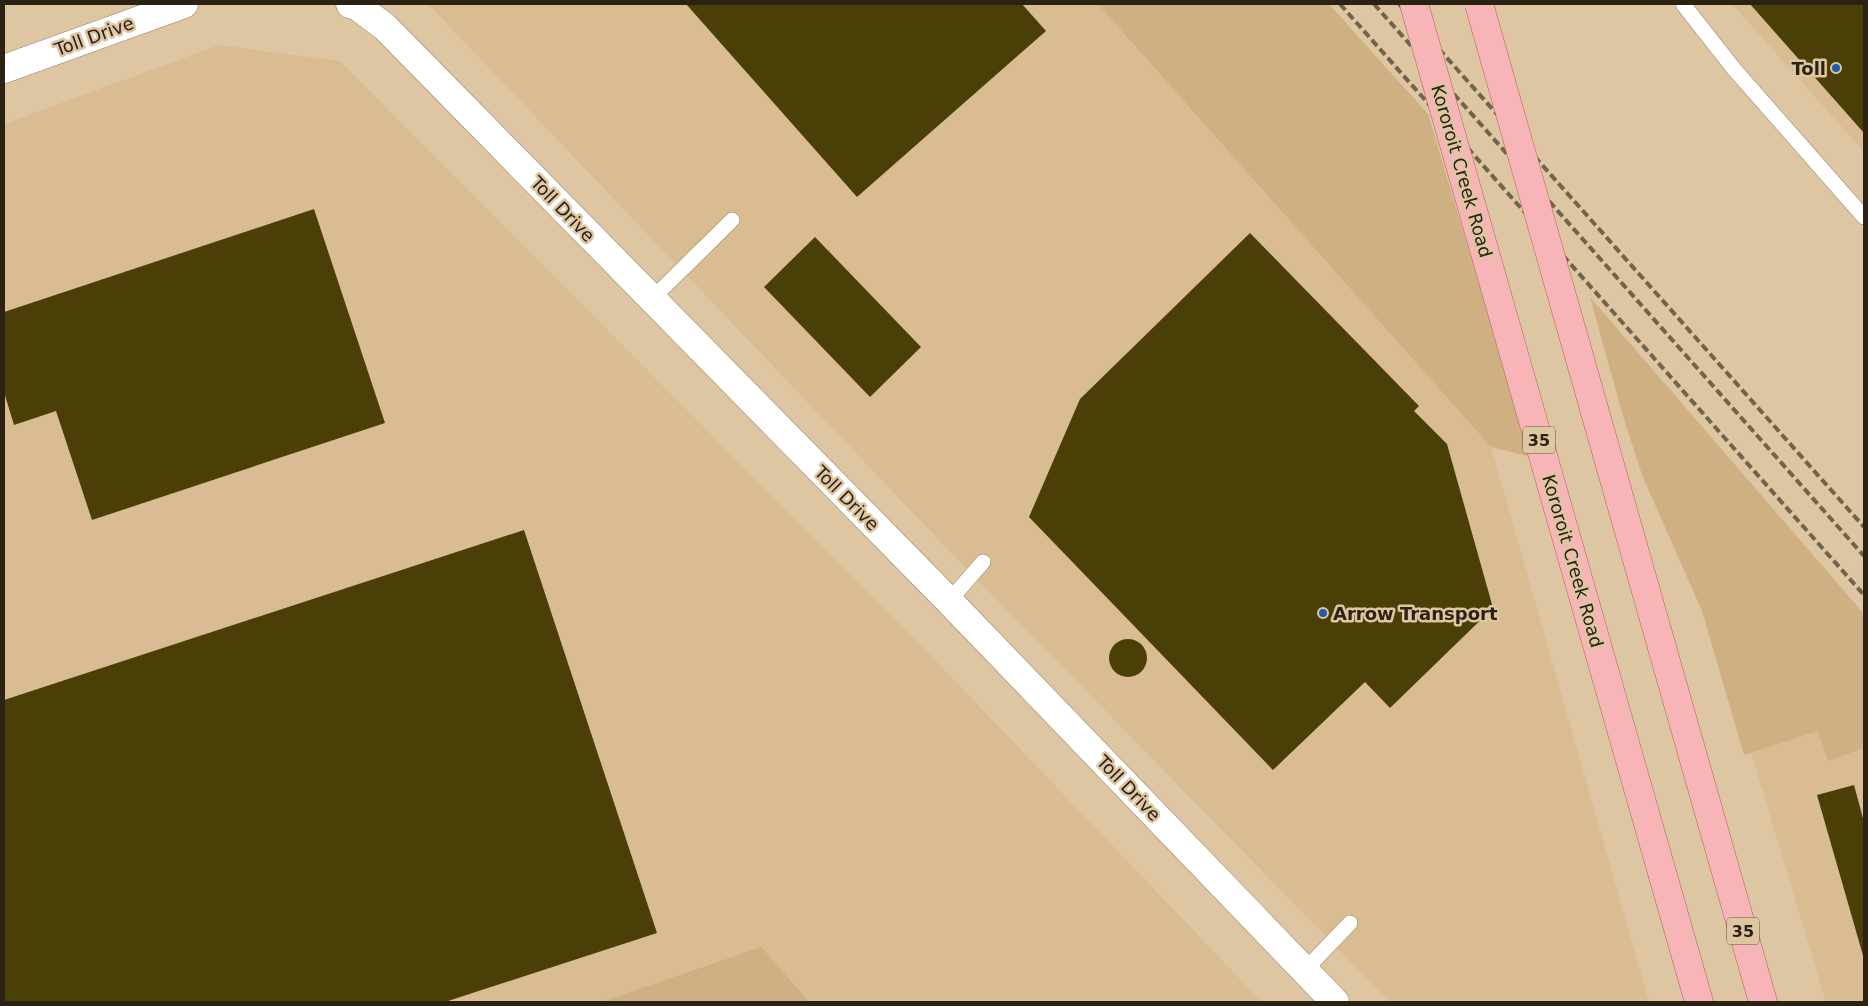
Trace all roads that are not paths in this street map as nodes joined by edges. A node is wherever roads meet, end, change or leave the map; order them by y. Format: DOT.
graph roads {
  1 [pos="184,4"];
  2 [pos="350,4"];
  3 [pos="1414,4"];
  4 [pos="1479,4"];
  5 [pos="1683,4"];
  6 [pos="4,70"];
  7 [pos="1864,217"];
  8 [pos="732,220"];
  9 [pos="652,299"];
  10 [pos="983,562"];
  11 [pos="949,601"];
  12 [pos="1350,923"];
  13 [pos="1304,971"];
  14 [pos="1334,1002"];
  15 [pos="1699,1002"];
  16 [pos="1763,1002"];
  1 -- 6 [label="street, Toll Drive"];
  2 -- 9 [label="street, Toll Drive"];
  3 -- 15 [label="main road, Kororoit Creek Road / 35, bridge"];
  4 -- 16 [label="main road, 35, bridge"];
  5 -- 7 [label="lane"];
  8 -- 9 [label="lane"];
  9 -- 11 [label="street, Toll Drive"];
  10 -- 11 [label="lane"];
  11 -- 13 [label="street, Toll Drive"];
  12 -- 13 [label="lane"];
  13 -- 14 [label="street, Toll Drive"];
}
